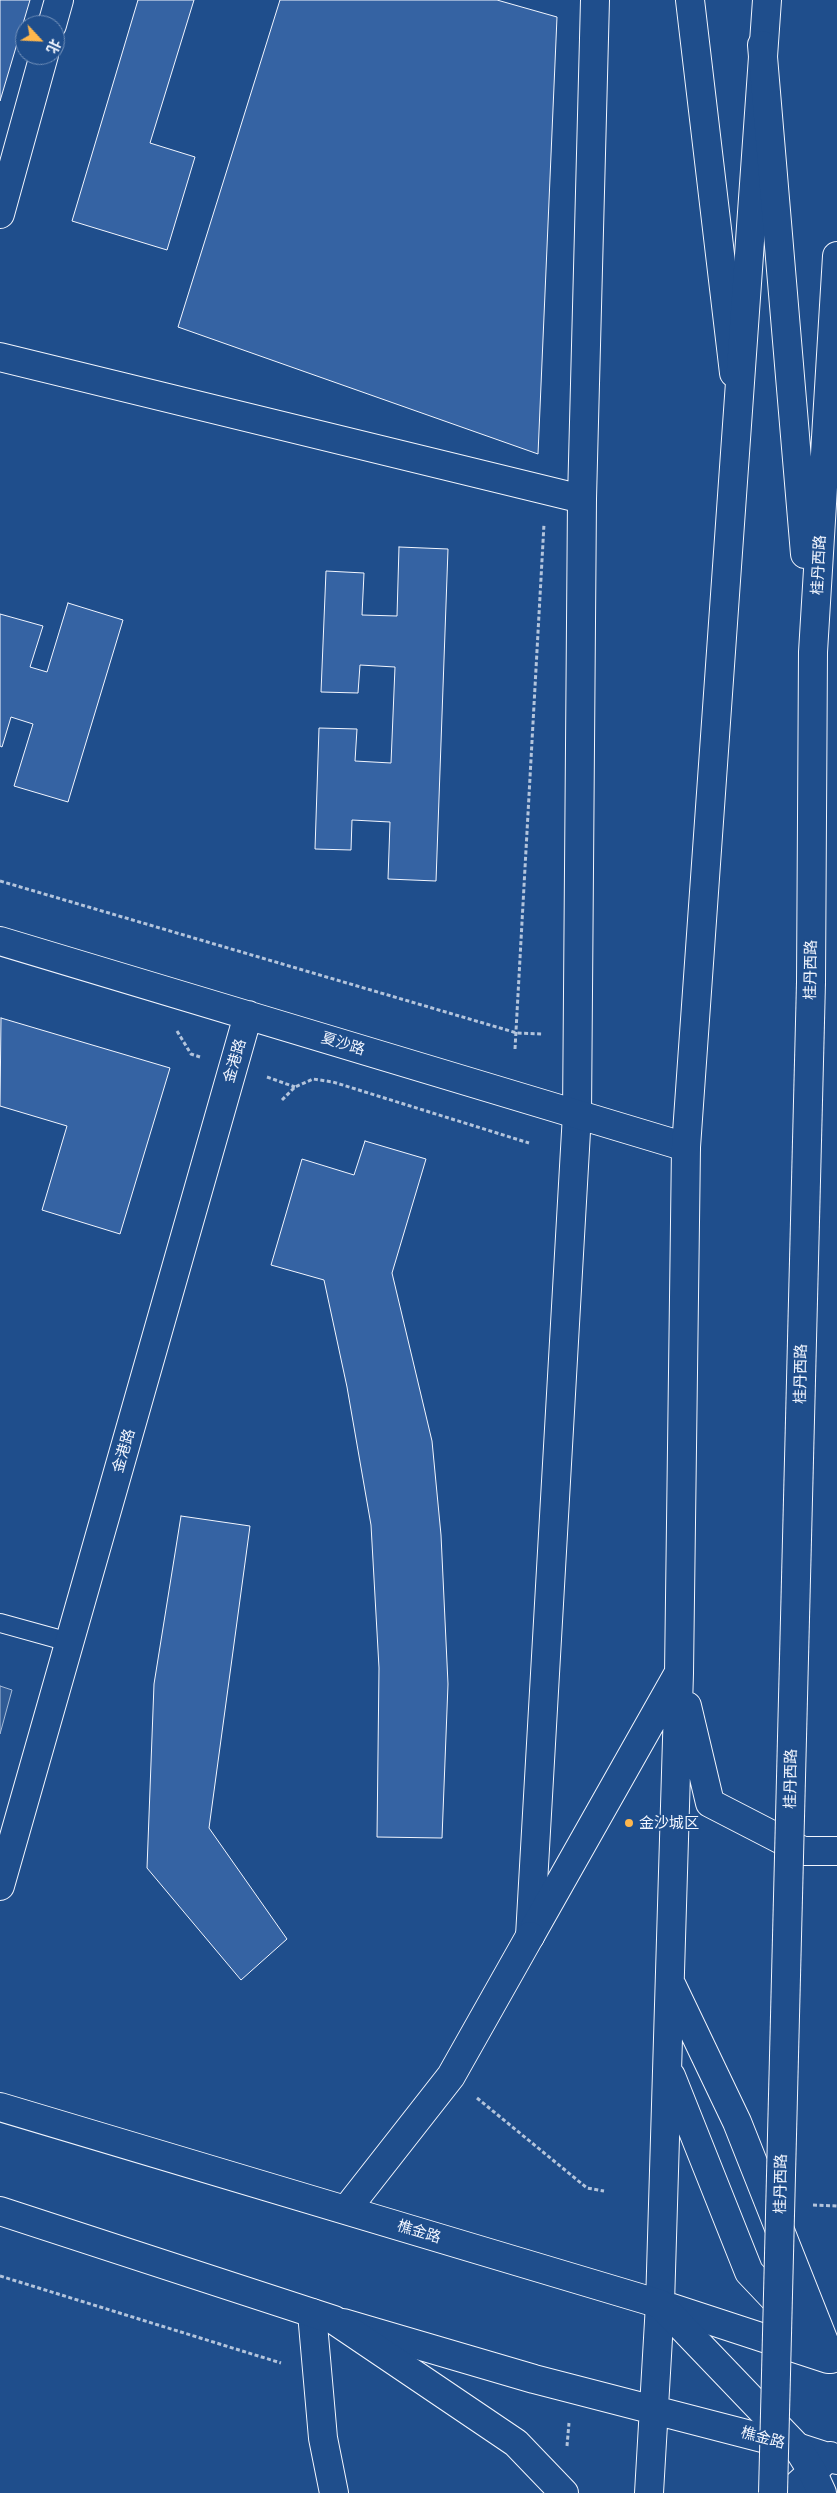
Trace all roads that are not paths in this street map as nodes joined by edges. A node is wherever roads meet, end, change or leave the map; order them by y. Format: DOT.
graph roads {
  1 [pos="59,0"];
  2 [pos="595,0"];
  3 [pos="690,0"];
  4 [pos="767,0"];
  5 [pos="55,15"];
  6 [pos="762,45"];
  7 [pos="41,65"];
  8 [pos="0,214"];
  9 [pos="837,256"];
  10 [pos="0,357"];
  11 [pos="738,407"];
  12 [pos="582,499"];
  13 [pos="813,652"];
  14 [pos="0,941"];
  15 [pos="248,1015"];
  16 [pos="577,1114"];
  17 [pos="686,1147"];
  18 [pos="0,1623"];
  19 [pos="69,1642"];
  20 [pos="679,1672"];
  21 [pos="837,1851"];
  22 [pos="0,1886"];
  23 [pos="530,1936"];
  24 [pos="669,1981"];
  25 [pos="667,2065"];
  26 [pos="0,2107"];
  27 [pos="346,2210"];
  28 [pos="0,2211"];
  29 [pos="660,2304"];
  30 [pos="323,2317"];
  31 [pos="835,2362"];
  32 [pos="654,2410"];
  33 [pos="797,2447"];
  34 [pos="827,2467"];
  35 [pos="334,2493"];
  36 [pos="564,2493"];
  37 [pos="649,2493"];
  38 [pos="773,2493"];
  39 [pos="789,2493"];
  1 -- 5 [label="main road"];
  2 -- 12 [label="main road"];
  3 -- 11 [label="main road"];
  4 -- 6 [label="main road"];
  6 -- 11 [label="main road"];
  6 -- 13 [label="main road"];
  7 -- 8 [label="main road"];
  9 -- 13 [label="main road, 桂丹西路"];
  10 -- 12 [label="main road"];
  11 -- 17 [label="main road"];
  12 -- 16 [label="main road"];
  13 -- 38 [label="main road, 桂丹西路, bridge"];
  14 -- 15 [label="main road, 夏沙路"];
  15 -- 16 [label="main road, 夏沙路"];
  15 -- 19 [label="main road, 金港路"];
  16 -- 17 [label="main road, 夏沙路"];
  16 -- 23 [label="main road"];
  17 -- 20 [label="main road"];
  18 -- 19 [label="lane"];
  19 -- 22 [label="main road, 金港路"];
  20 -- 21 [label="main road"];
  20 -- 23 [label="main road"];
  20 -- 24 [label="main road"];
  23 -- 27 [label="main road"];
  24 -- 25 [label="main road"];
  24 -- 31 [label="main road"];
  25 -- 29 [label="main road"];
  25 -- 31 [label="main road"];
  26 -- 27 [label="main road, 樵金路"];
  27 -- 29 [label="main road, 樵金路"];
  28 -- 30 [label="main road, 樵金路"];
  29 -- 31 [label="main road, 樵金路"];
  29 -- 32 [label="main road"];
  29 -- 33 [label="main road"];
  30 -- 32 [label="main road, 樵金路"];
  30 -- 35 [label="main road"];
  30 -- 36 [label="main road"];
  32 -- 33 [label="main road, 樵金路"];
  32 -- 37 [label="main road"];
  33 -- 34 [label="main road"];
  34 -- 39 [label="main road"];
}
